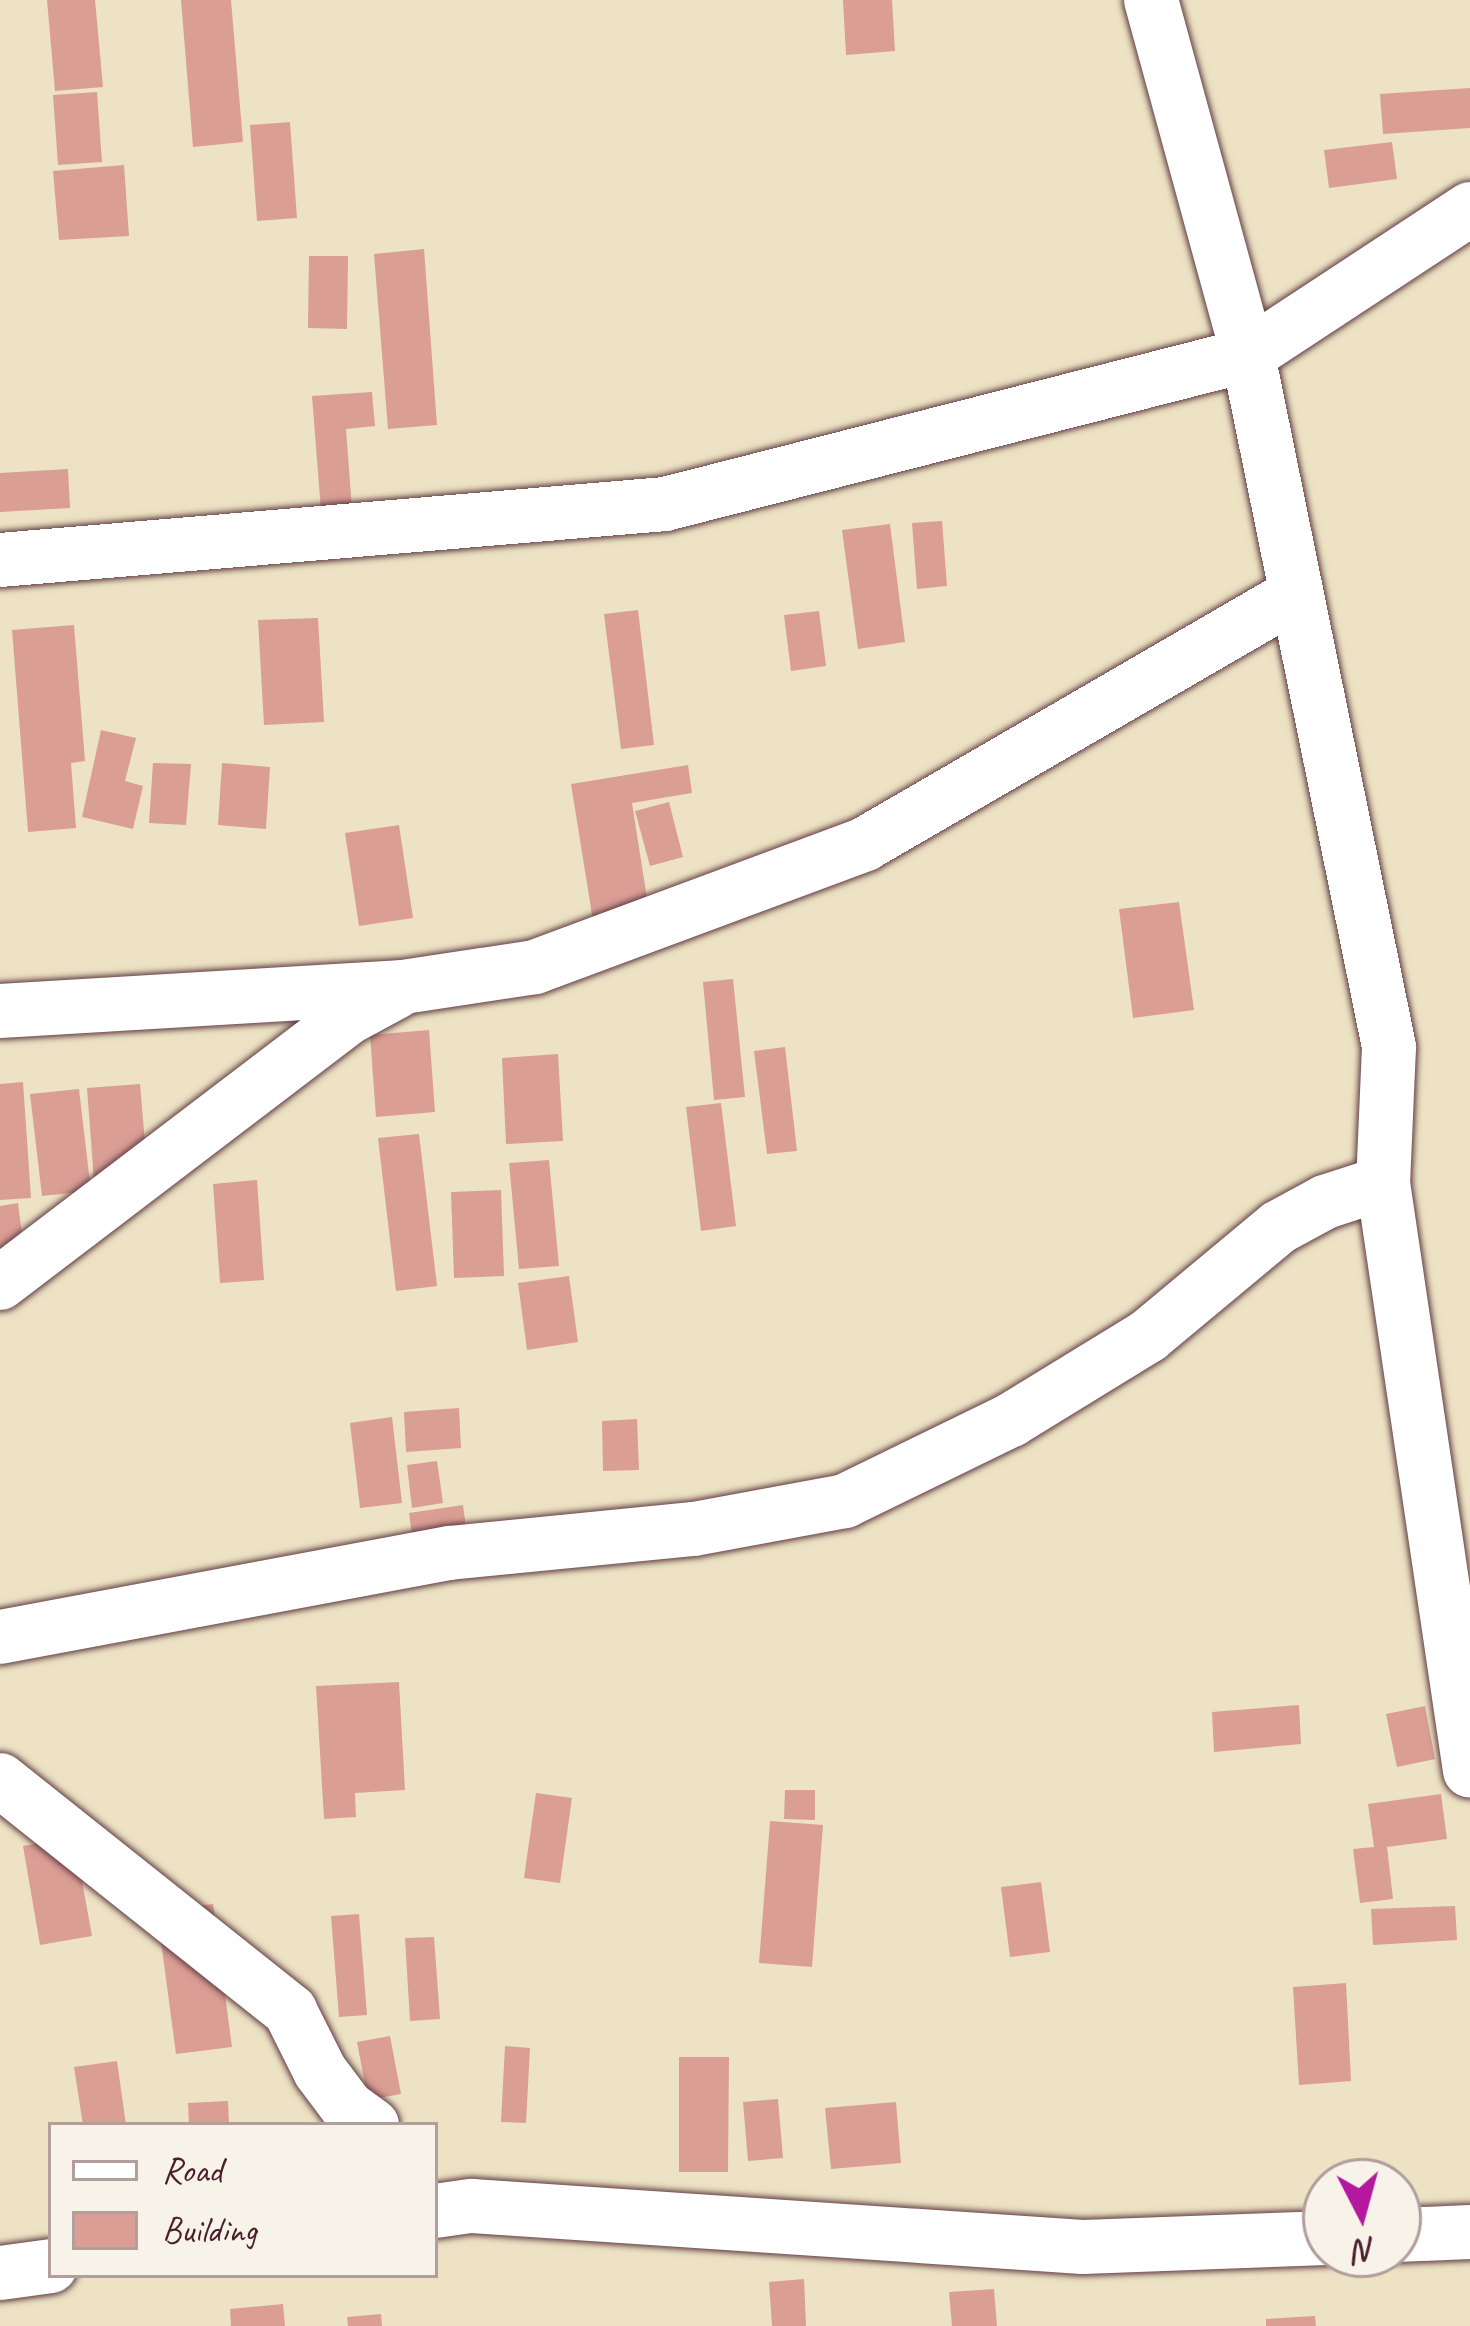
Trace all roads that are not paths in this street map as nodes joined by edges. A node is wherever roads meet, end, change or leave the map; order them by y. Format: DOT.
graph roads {
  1 [pos="1151,0"];
  2 [pos="1470,209"];
  3 [pos="1248,355"];
  4 [pos="0,560"];
  5 [pos="1294,595"];
  6 [pos="403,988"];
  7 [pos="0,1011"];
  8 [pos="1383,1183"];
  9 [pos="0,1283"];
  10 [pos="0,1637"];
  11 [pos="1470,1771"];
  12 [pos="0,1780"];
  13 [pos="368,2122"];
  14 [pos="448,2197"];
  15 [pos="1470,2233"];
  16 [pos="1422,2234"];
  17 [pos="1302,2239"];
  18 [pos="48,2266"];
  19 [pos="0,2273"];
  1 -- 3 [label="street"];
  2 -- 3 [label="street"];
  3 -- 4 [label="street"];
  3 -- 5 [label="street"];
  5 -- 6 [label="street"];
  5 -- 8 [label="street"];
  6 -- 7 [label="street"];
  6 -- 9 [label="street"];
  8 -- 10 [label="street"];
  8 -- 11 [label="street"];
  12 -- 13 [label="street"];
  14 -- 17 [label="street"];
  15 -- 16 [label="street"];
  18 -- 19 [label="street"];
}
